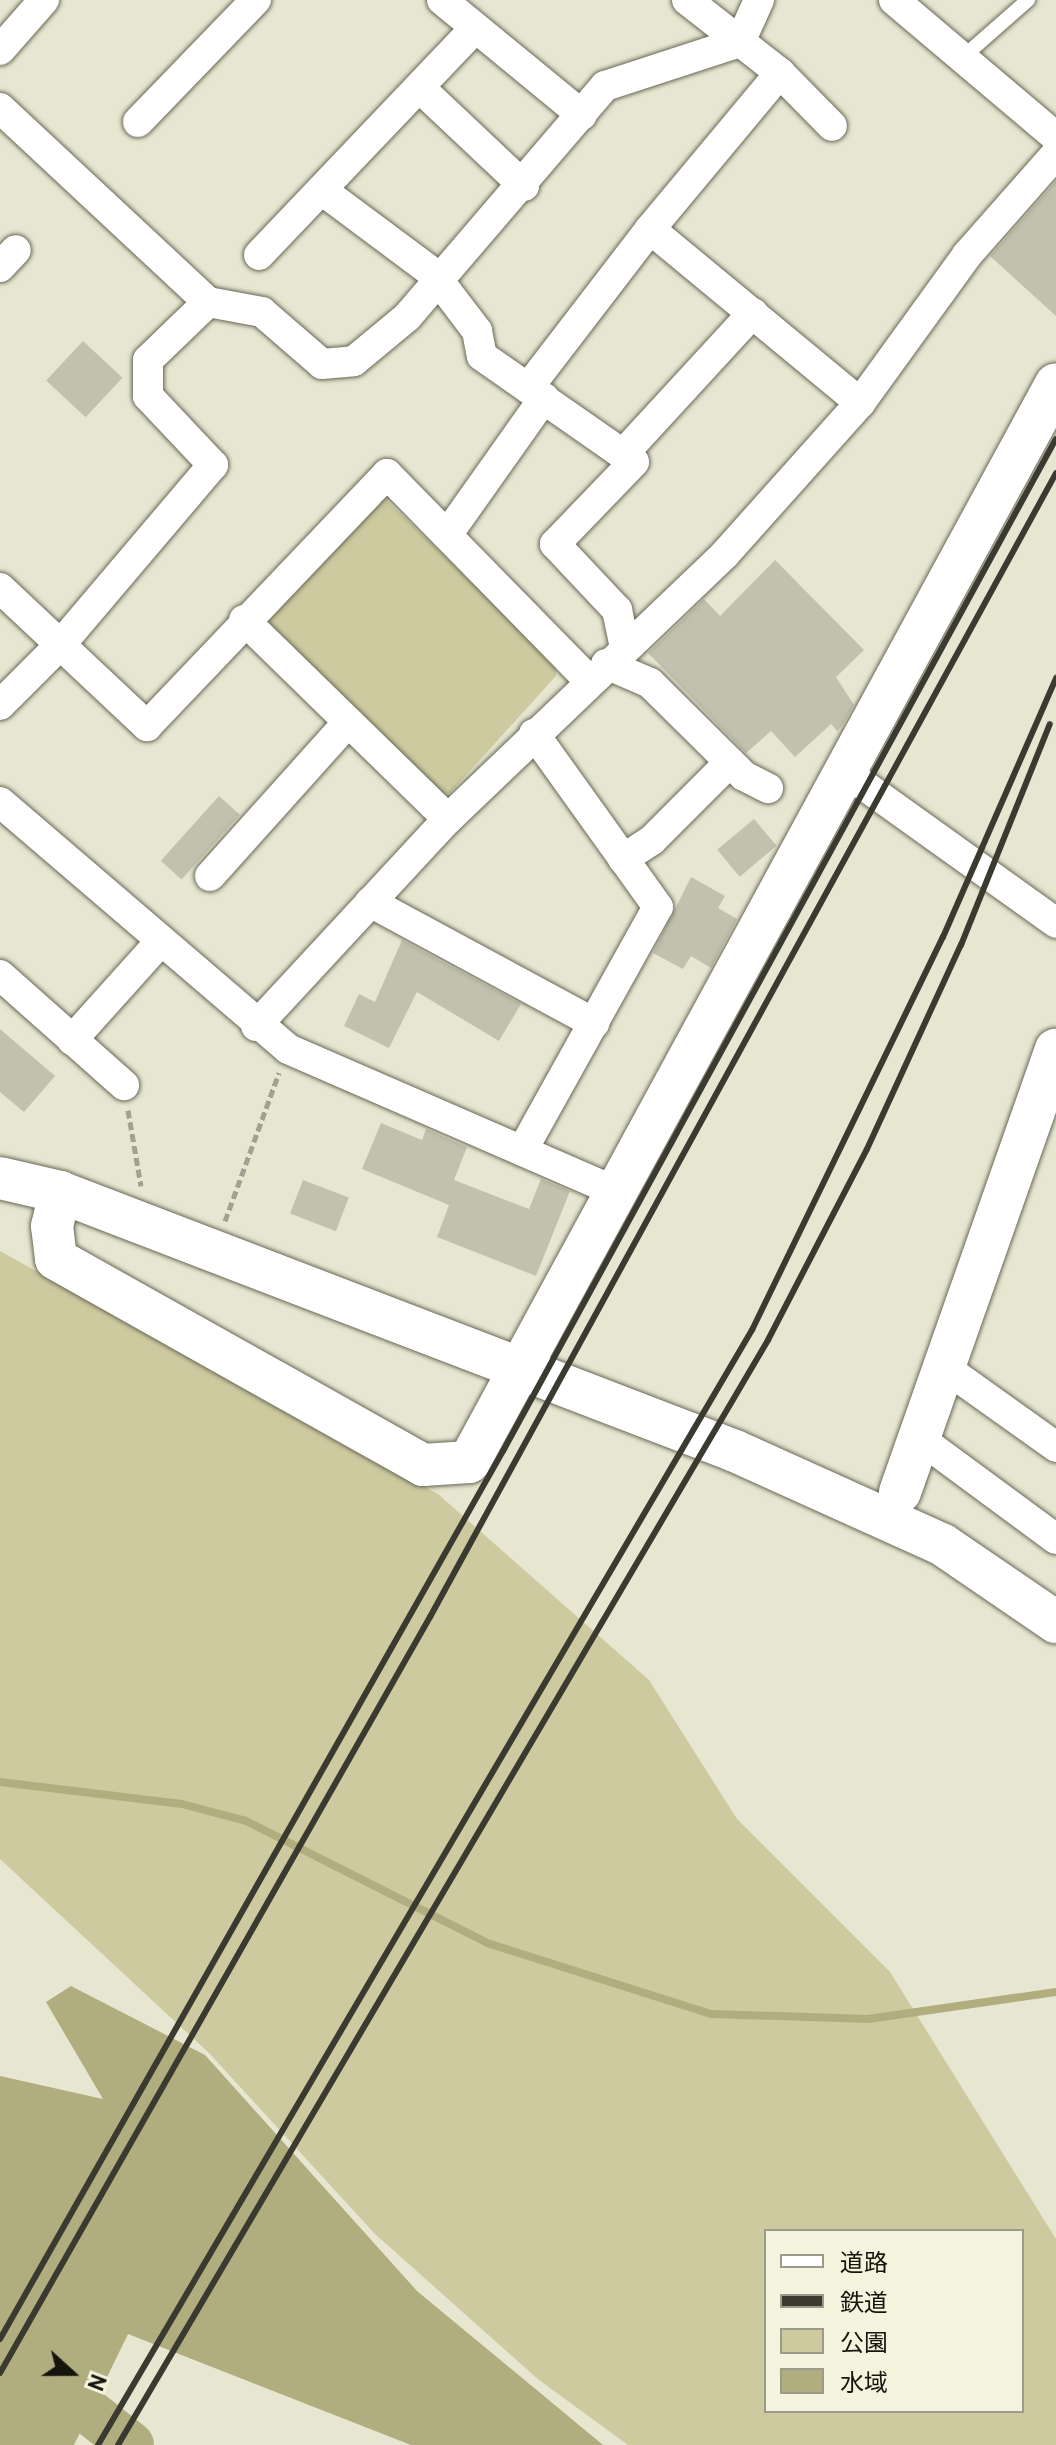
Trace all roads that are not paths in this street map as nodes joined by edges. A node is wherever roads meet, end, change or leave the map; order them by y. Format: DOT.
graph roads {
  1 [pos="44,0"];
  2 [pos="256,0"];
  3 [pos="442,0"];
  4 [pos="687,0"];
  5 [pos="759,0"];
  6 [pos="894,0"];
  7 [pos="1028,0"];
  8 [pos="475,28"];
  9 [pos="740,42"];
  10 [pos="0,50"];
  11 [pos="962,58"];
  12 [pos="780,73"];
  13 [pos="420,88"];
  14 [pos="0,108"];
  15 [pos="582,115"];
  16 [pos="138,122"];
  17 [pos="832,126"];
  18 [pos="1056,137"];
  19 [pos="1056,154"];
  20 [pos="524,186"];
  21 [pos="323,191"];
  22 [pos="650,229"];
  23 [pos="259,255"];
  24 [pos="436,282"];
  25 [pos="208,302"];
  26 [pos="753,313"];
  27 [pos="1056,384"];
  28 [pos="536,393"];
  29 [pos="860,403"];
  30 [pos="625,452"];
  31 [pos="447,535"];
  32 [pos="0,588"];
  33 [pos="244,620"];
  34 [pos="61,644"];
  35 [pos="607,663"];
  36 [pos="0,705"];
  37 [pos="348,722"];
  38 [pos="534,734"];
  39 [pos="730,762"];
  40 [pos="844,771"];
  41 [pos="768,788"];
  42 [pos="0,802"];
  43 [pos="448,819"];
  44 [pos="623,859"];
  45 [pos="210,876"];
  46 [pos="370,902"];
  47 [pos="1056,923"];
  48 [pos="160,942"];
  49 [pos="0,975"];
  50 [pos="594,1023"];
  51 [pos="256,1026"];
  52 [pos="72,1040"];
  53 [pos="1056,1050"];
  54 [pos="124,1085"];
  55 [pos="522,1151"];
  56 [pos="0,1178"];
  57 [pos="612,1190"];
  58 [pos="60,1192"];
  59 [pos="944,1367"];
  60 [pos="520,1368"];
  61 [pos="919,1438"];
  62 [pos="1056,1447"];
  63 [pos="900,1492"];
  64 [pos="1056,1539"];
  65 [pos="1056,1622"];
  1 -- 10 [label="street"];
  2 -- 16 [label="street"];
  3 -- 8 [label="street"];
  4 -- 9 [label="street"];
  5 -- 9 [label="street"];
  6 -- 11 [label="street"];
  7 -- 11 [label="lane"];
  8 -- 13 [label="street"];
  8 -- 15 [label="street"];
  9 -- 12 [label="street"];
  9 -- 15 [label="street"];
  11 -- 18 [label="street"];
  12 -- 17 [label="street"];
  12 -- 22 [label="street"];
  13 -- 20 [label="street"];
  13 -- 21 [label="street"];
  14 -- 25 [label="street"];
  15 -- 20 [label="street"];
  19 -- 29 [label="street"];
  20 -- 24 [label="street"];
  21 -- 23 [label="street"];
  21 -- 24 [label="street"];
  22 -- 26 [label="street"];
  22 -- 28 [label="street"];
  24 -- 25 [label="street"];
  24 -- 28 [label="street"];
  25 -- 34 [label="street"];
  26 -- 29 [label="street"];
  26 -- 30 [label="street"];
  27 -- 40 [label="street"];
  28 -- 30 [label="street"];
  28 -- 31 [label="street"];
  29 -- 35 [label="street"];
  30 -- 35 [label="street"];
  31 -- 33 [label="street"];
  31 -- 35 [label="street"];
  32 -- 34 [label="street"];
  33 -- 34 [label="street"];
  33 -- 37 [label="street"];
  34 -- 36 [label="street"];
  35 -- 38 [label="street"];
  35 -- 39 [label="street"];
  37 -- 43 [label="street"];
  37 -- 45 [label="street"];
  38 -- 43 [label="street"];
  38 -- 44 [label="street"];
  39 -- 41 [label="street"];
  39 -- 44 [label="street"];
  40 -- 47 [label="street"];
  40 -- 57 [label="street"];
  42 -- 48 [label="street"];
  43 -- 46 [label="street"];
  44 -- 50 [label="street"];
  46 -- 50 [label="street"];
  46 -- 51 [label="street"];
  48 -- 51 [label="street"];
  48 -- 52 [label="street"];
  49 -- 52 [label="street"];
  50 -- 55 [label="street"];
  51 -- 55 [label="street"];
  52 -- 54 [label="street"];
  53 -- 59 [label="street"];
  55 -- 57 [label="street"];
  56 -- 58 [label="street"];
  57 -- 60 [label="street"];
  58 -- 60 [label="street"];
  58 -- 60 [label="street"];
  59 -- 61 [label="street"];
  59 -- 62 [label="street"];
  60 -- 65 [label="street"];
  61 -- 63 [label="street"];
  61 -- 64 [label="street"];
}
